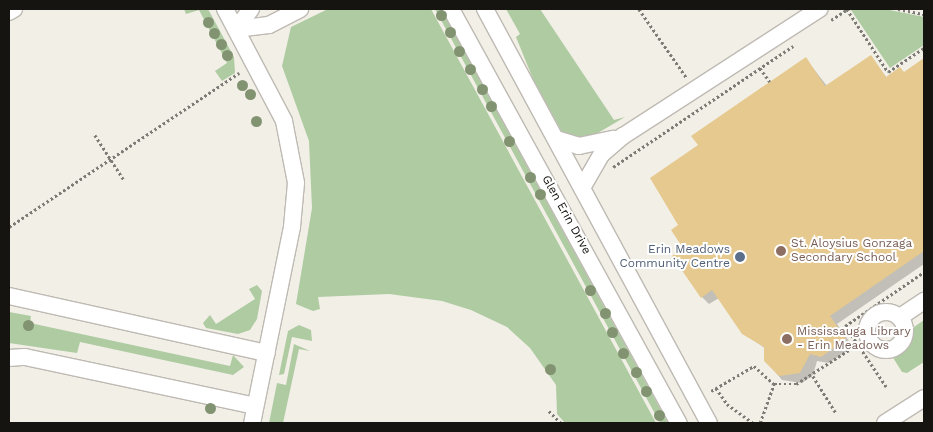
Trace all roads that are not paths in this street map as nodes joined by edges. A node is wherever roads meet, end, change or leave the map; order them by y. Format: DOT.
graph roads {
  1 [pos="14,9"];
  2 [pos="225,9"];
  3 [pos="251,9"];
  4 [pos="300,9"];
  5 [pos="451,9"];
  6 [pos="485,9"];
  7 [pos="9,12"];
  8 [pos="822,16"];
  9 [pos="236,28"];
  10 [pos="622,136"];
  11 [pos="556,139"];
  12 [pos="582,188"];
  13 [pos="9,296"];
  14 [pos="924,301"];
  15 [pos="900,317"];
  16 [pos="267,352"];
  17 [pos="9,358"];
  18 [pos="924,398"];
  19 [pos="255,406"];
  20 [pos="252,423"];
  21 [pos="679,423"];
  22 [pos="709,423"];
  23 [pos="886,423"];
  1 -- 7 [label="street"];
  2 -- 9 [label="street"];
  3 -- 9 [label="street"];
  4 -- 9 [label="street"];
  5 -- 21 [label="street, Glen Erin Drive"];
  6 -- 11 [label="street"];
  8 -- 10 [label="street"];
  9 -- 16 [label="street"];
  10 -- 11 [label="street"];
  10 -- 12 [label="street"];
  11 -- 12 [label="street"];
  12 -- 22 [label="street"];
  13 -- 16 [label="street"];
  14 -- 15 [label="street"];
  16 -- 19 [label="street"];
  17 -- 19 [label="street"];
  18 -- 23 [label="street"];
  19 -- 20 [label="street"];
}
